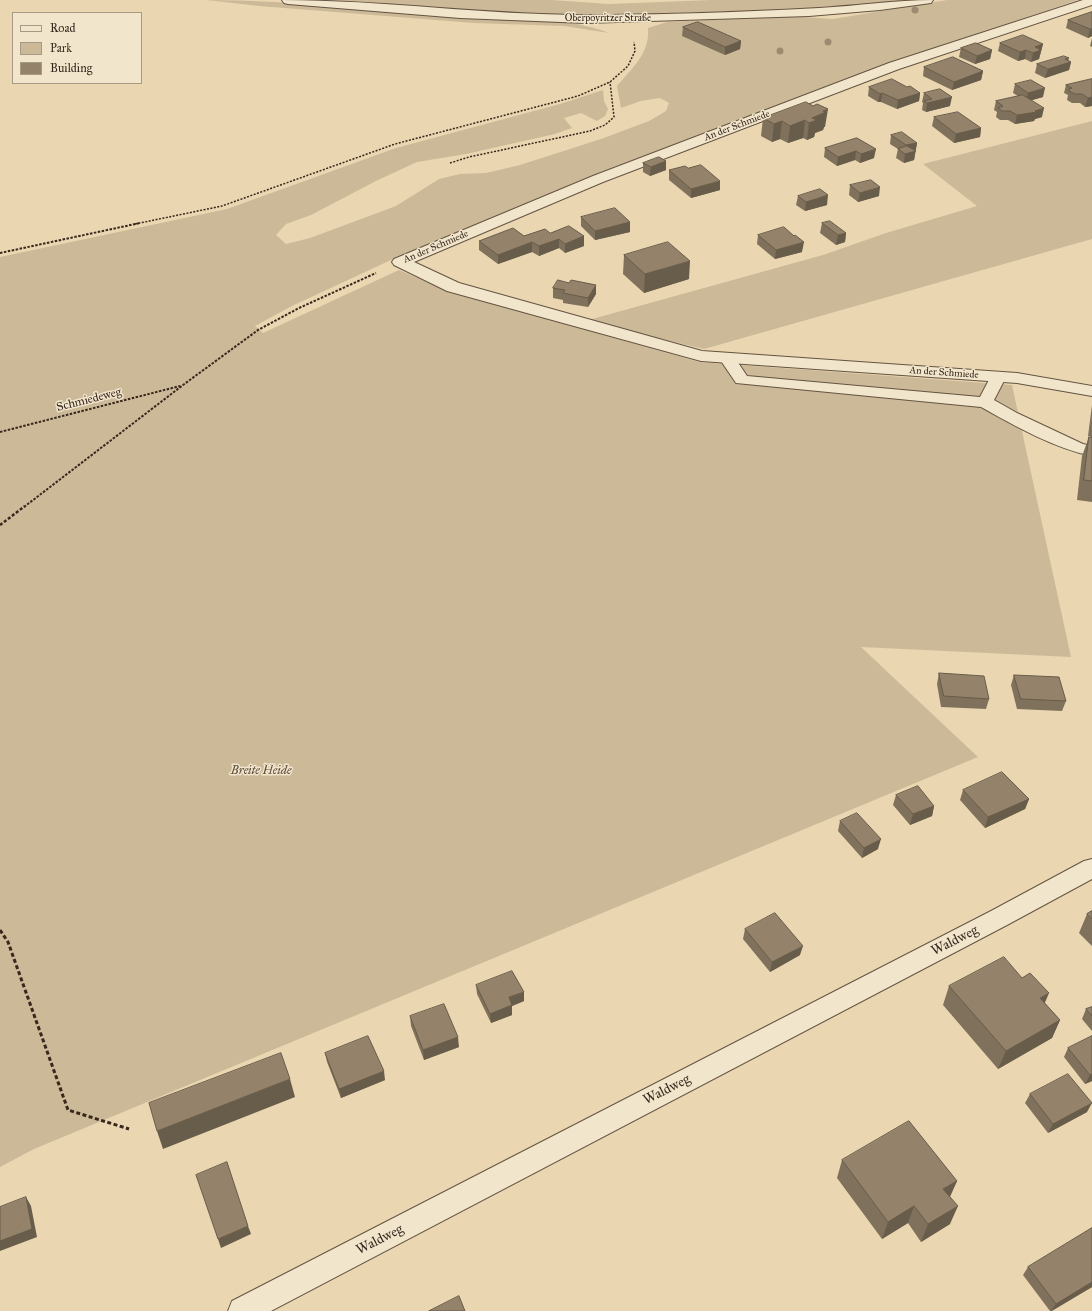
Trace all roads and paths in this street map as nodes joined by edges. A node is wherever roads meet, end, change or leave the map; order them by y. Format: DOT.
graph roads {
  1 [pos="288,0"];
  2 [pos="927,0"];
  3 [pos="1092,1"];
  4 [pos="633,19"];
  5 [pos="610,82"];
  6 [pos="450,163"];
  7 [pos="0,253"];
  8 [pos="400,262"];
  9 [pos="727,358"];
  10 [pos="998,377"];
  11 [pos="183,385"];
  12 [pos="1092,391"];
  13 [pos="985,402"];
  14 [pos="0,432"];
  15 [pos="1092,452"];
  16 [pos="0,525"];
  17 [pos="1092,868"];
  18 [pos="0,930"];
  19 [pos="129,1129"];
  20 [pos="242,1311"];
  1 -- 4 [label="street, Oberpoyritzer Straße"];
  2 -- 4 [label="street, Oberpoyritzer Straße"];
  3 -- 8 [label="street, An der Schmiede"];
  4 -- 5 [label="path"];
  5 -- 6 [label="path"];
  5 -- 7 [label="path"];
  8 -- 9 [label="street, An der Schmiede"];
  8 -- 11 [label="path"];
  9 -- 10 [label="street, An der Schmiede"];
  9 -- 13 [label="lane"];
  10 -- 12 [label="street, An der Schmiede"];
  10 -- 13 [label="lane"];
  11 -- 14 [label="path, Schmiedeweg"];
  11 -- 16 [label="path"];
  13 -- 15 [label="lane"];
  17 -- 20 [label="lane, Waldweg"];
  18 -- 19 [label="path"];
}
